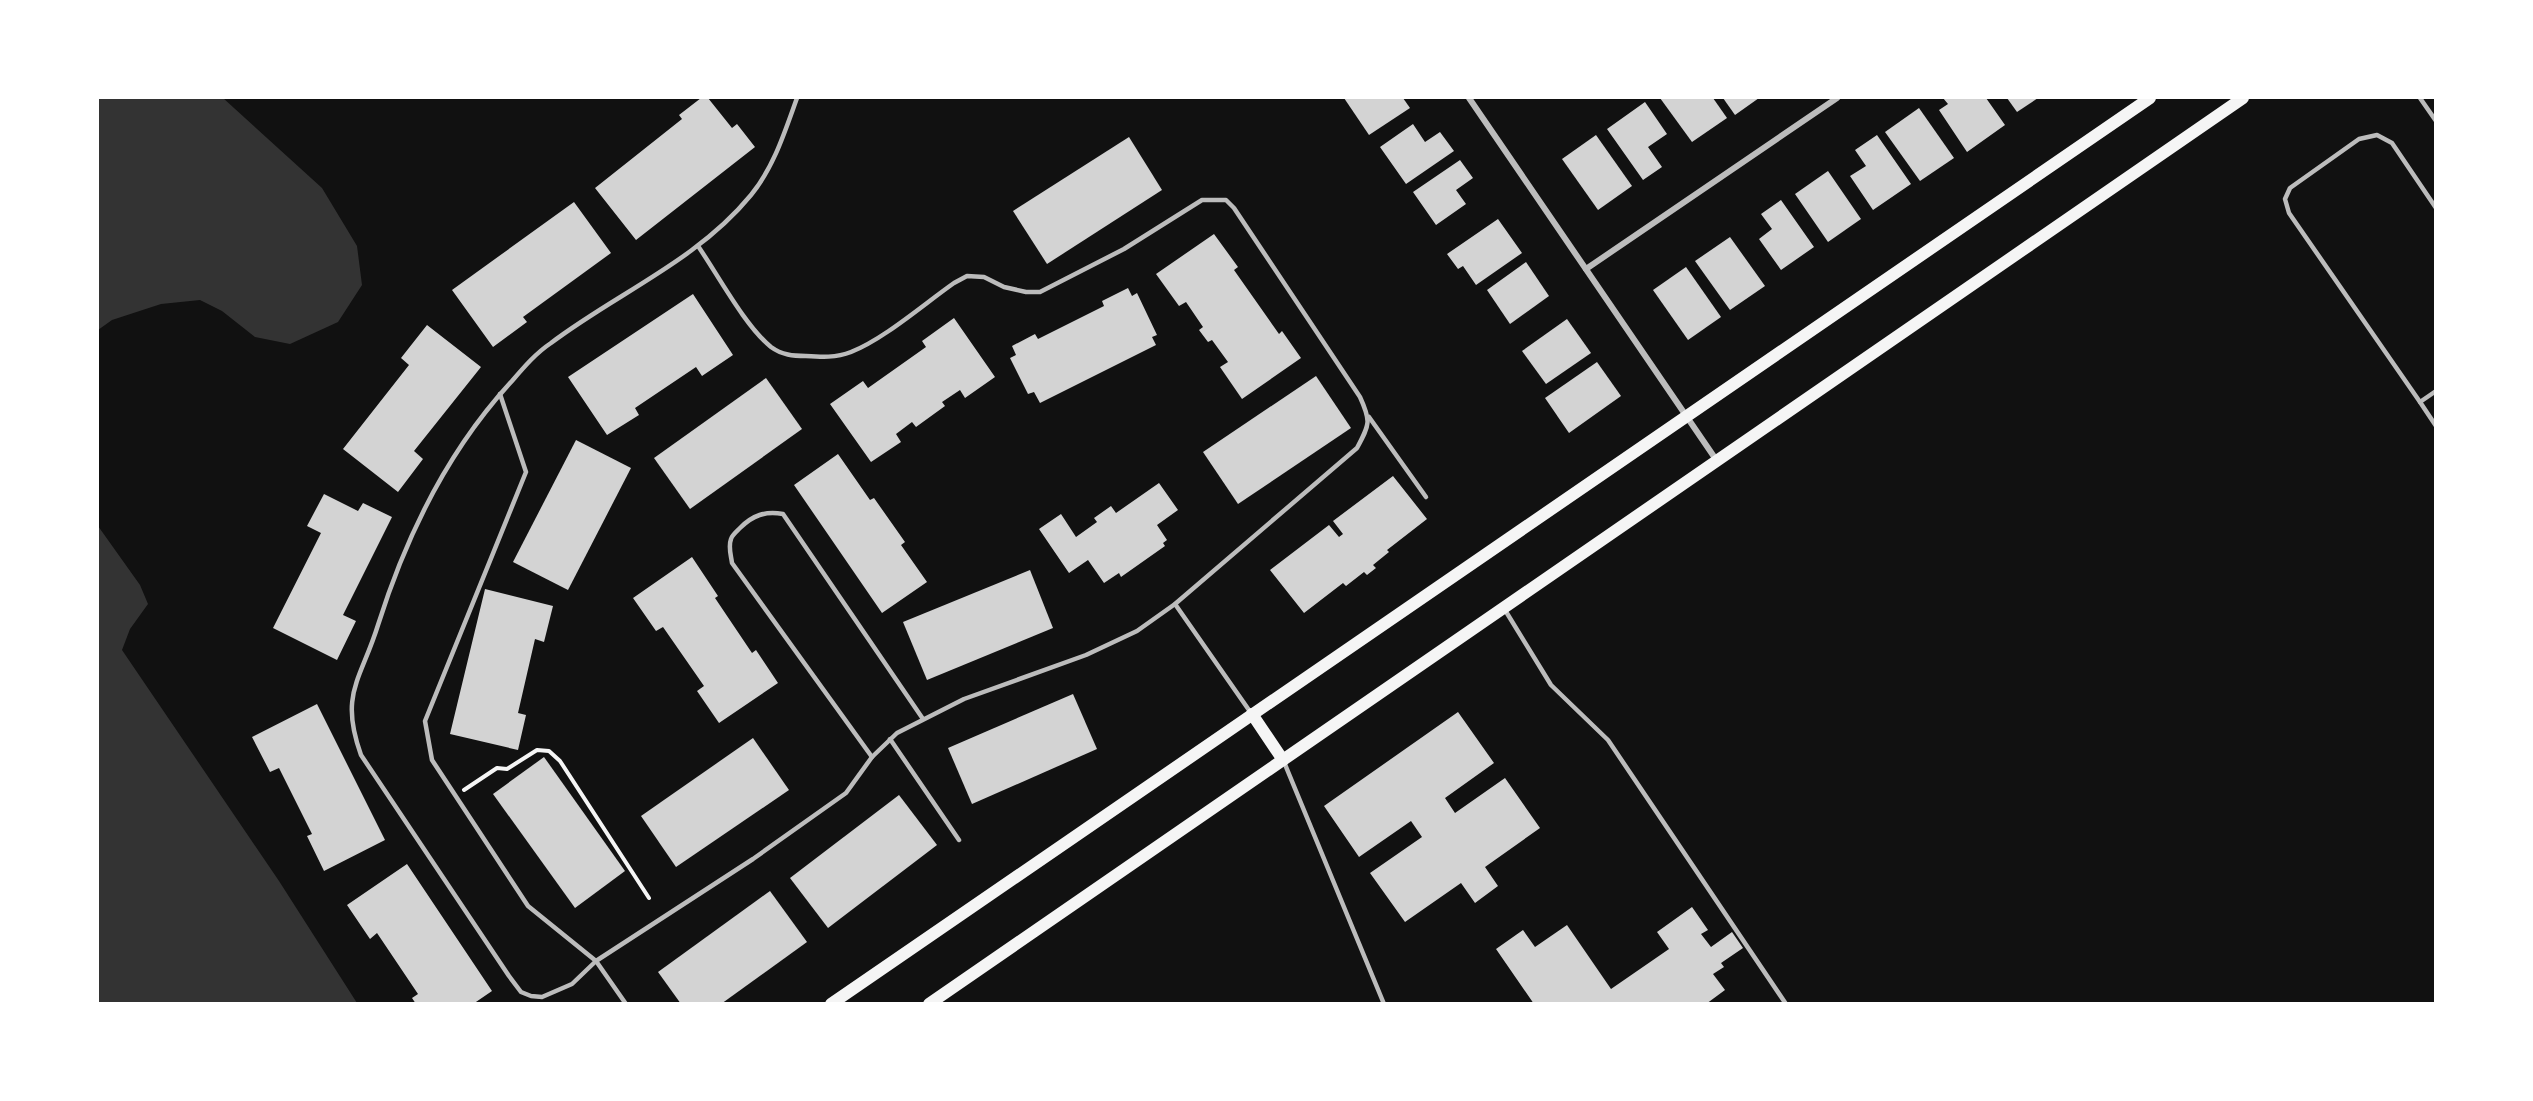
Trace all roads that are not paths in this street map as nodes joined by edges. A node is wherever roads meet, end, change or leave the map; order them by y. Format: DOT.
graph roads {
  1 [pos="797,98"];
  2 [pos="1469,98"];
  3 [pos="1837,98"];
  4 [pos="2150,98"];
  5 [pos="2243,98"];
  6 [pos="2420,98"];
  7 [pos="2436,121"];
  8 [pos="2436,208"];
  9 [pos="698,246"];
  10 [pos="1586,269"];
  11 [pos="2436,391"];
  12 [pos="500,394"];
  13 [pos="2420,402"];
  14 [pos="1686,416"];
  15 [pos="1369,417"];
  16 [pos="2436,426"];
  17 [pos="1717,460"];
  18 [pos="1426,497"];
  19 [pos="1175,604"];
  20 [pos="1503,608"];
  21 [pos="1252,714"];
  22 [pos="922,719"];
  23 [pos="890,739"];
  24 [pos="872,757"];
  25 [pos="1283,760"];
  26 [pos="959,840"];
  27 [pos="596,962"];
  28 [pos="626,1004"];
  29 [pos="831,1004"];
  30 [pos="929,1004"];
  31 [pos="1384,1004"];
  32 [pos="1786,1004"];
  1 -- 9 [label="lane"];
  2 -- 10 [label="street"];
  3 -- 10 [label="street"];
  4 -- 14 [label="main road"];
  5 -- 17 [label="main road"];
  6 -- 7 [label="lane"];
  8 -- 13 [label="lane"];
  9 -- 12 [label="lane"];
  9 -- 15 [label="lane"];
  10 -- 14 [label="street"];
  11 -- 13 [label="lane"];
  12 -- 27 [label="lane"];
  12 -- 27 [label="lane"];
  13 -- 16 [label="lane"];
  14 -- 17 [label="street"];
  14 -- 21 [label="main road"];
  15 -- 18 [label="lane"];
  15 -- 19 [label="lane"];
  17 -- 20 [label="main road"];
  19 -- 21 [label="lane"];
  19 -- 22 [label="lane"];
  20 -- 25 [label="main road"];
  20 -- 32 [label="lane"];
  21 -- 25 [label="main road"];
  21 -- 29 [label="main road"];
  22 -- 23 [label="lane"];
  22 -- 24 [label="lane"];
  23 -- 24 [label="lane"];
  23 -- 26 [label="lane"];
  24 -- 27 [label="lane"];
  25 -- 30 [label="main road"];
  25 -- 31 [label="lane"];
  27 -- 28 [label="lane"];
}
